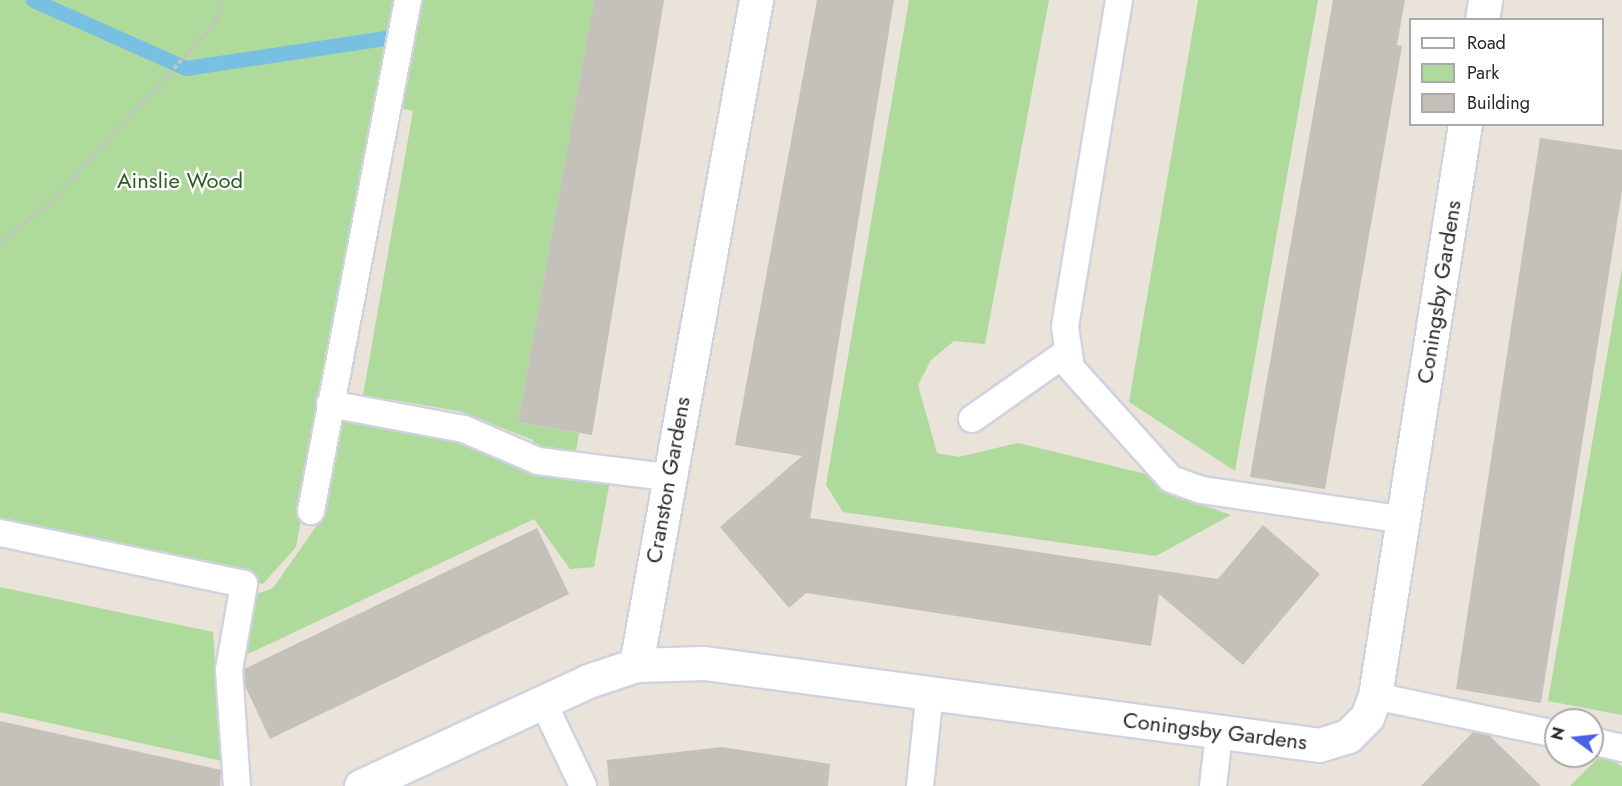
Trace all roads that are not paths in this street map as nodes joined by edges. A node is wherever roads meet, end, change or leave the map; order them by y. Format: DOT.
graph roads {
  1 [pos="408,0"];
  2 [pos="756,0"];
  3 [pos="1119,0"];
  4 [pos="1485,0"];
  5 [pos="1482,18"];
  6 [pos="1465,126"];
  7 [pos="1066,353"];
  8 [pos="330,404"];
  9 [pos="972,419"];
  10 [pos="667,477"];
  11 [pos="311,511"];
  12 [pos="1404,519"];
  13 [pos="0,533"];
  14 [pos="636,664"];
  15 [pos="930,691"];
  16 [pos="1375,696"];
  17 [pos="543,702"];
  18 [pos="1544,731"];
  19 [pos="1219,734"];
  20 [pos="1604,744"];
  21 [pos="1622,748"];
  22 [pos="237,786"];
  23 [pos="361,786"];
  24 [pos="583,786"];
  25 [pos="920,786"];
  26 [pos="1213,786"];
  1 -- 8 [label="lane"];
  2 -- 10 [label="street, Cranston Gardens"];
  3 -- 7 [label="lane"];
  4 -- 5 [label="street"];
  6 -- 12 [label="street, Coningsby Gardens"];
  7 -- 9 [label="lane"];
  7 -- 12 [label="lane"];
  8 -- 10 [label="lane"];
  8 -- 11 [label="lane"];
  10 -- 14 [label="street, Cranston Gardens"];
  12 -- 16 [label="street, Coningsby Gardens"];
  13 -- 22 [label="lane"];
  14 -- 15 [label="street, Coningsby Gardens"];
  14 -- 17 [label="street"];
  15 -- 19 [label="street, Coningsby Gardens"];
  15 -- 25 [label="lane"];
  16 -- 18 [label="lane"];
  16 -- 19 [label="street, Coningsby Gardens"];
  17 -- 23 [label="street"];
  17 -- 24 [label="lane"];
  19 -- 26 [label="lane"];
  20 -- 21 [label="lane"];
}
